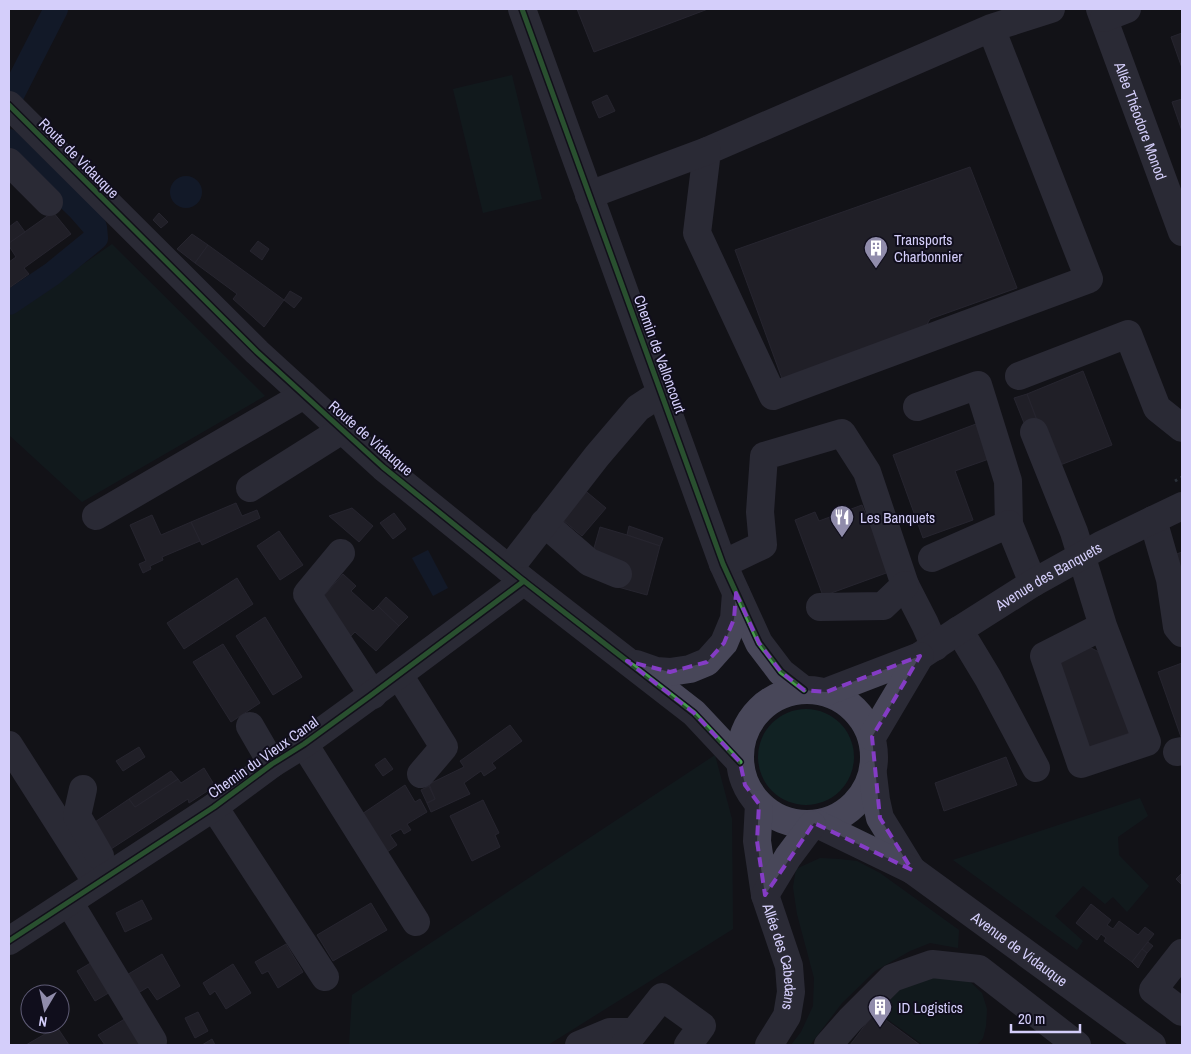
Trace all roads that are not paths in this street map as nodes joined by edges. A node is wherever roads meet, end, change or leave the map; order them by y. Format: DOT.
graph roads {
  1 [pos="522,9"];
  2 [pos="1051,9"];
  3 [pos="1110,12"];
  4 [pos="991,28"];
  5 [pos="9,105"];
  6 [pos="707,151"];
  7 [pos="9,162"];
  8 [pos="590,195"];
  9 [pos="49,202"];
  10 [pos="1182,232"];
  11 [pos="1019,376"];
  12 [pos="661,393"];
  13 [pos="304,395"];
  14 [pos="918,407"];
  15 [pos="1182,428"];
  16 [pos="342,430"];
  17 [pos="1034,432"];
  18 [pos="250,488"];
  19 [pos="1181,509"];
  20 [pos="96,516"];
  21 [pos="1154,520"];
  22 [pos="544,523"];
  23 [pos="1009,524"];
  24 [pos="341,553"];
  25 [pos="1082,556"];
  26 [pos="932,558"];
  27 [pos="723,564"];
  28 [pos="618,574"];
  29 [pos="516,575"];
  30 [pos="1033,583"];
  31 [pos="905,585"];
  32 [pos="736,593"];
  33 [pos="820,607"];
  34 [pos="1103,626"];
  35 [pos="960,630"];
  36 [pos="1182,633"];
  37 [pos="758,643"];
  38 [pos="928,651"];
  39 [pos="627,662"];
  40 [pos="399,675"];
  41 [pos="815,691"];
  42 [pos="373,694"];
  43 [pos="758,711"];
  44 [pos="694,713"];
  45 [pos="250,726"];
  46 [pos="872,737"];
  47 [pos="304,744"];
  48 [pos="9,745"];
  49 [pos="740,762"];
  50 [pos="272,764"];
  51 [pos="1036,768"];
  52 [pos="421,774"];
  53 [pos="873,775"];
  54 [pos="83,789"];
  55 [pos="759,804"];
  56 [pos="214,807"];
  57 [pos="815,824"];
  58 [pos="912,870"];
  59 [pos="103,879"];
  60 [pos="765,895"];
  61 [pos="69,902"];
  62 [pos="416,922"];
  63 [pos="9,942"];
  64 [pos="1182,953"];
  65 [pos="325,977"];
  66 [pos="1182,1012"];
  67 [pos="629,1039"];
  68 [pos="152,1041"];
  69 [pos="579,1045"];
  70 [pos="688,1045"];
  71 [pos="769,1045"];
  72 [pos="828,1045"];
  73 [pos="1077,1045"];
  74 [pos="1152,1045"];
  1 -- 8 [label="street, Chemin de Valloncourt"];
  2 -- 4 [label="street"];
  3 -- 10 [label="street, Allée Théodore Monod"];
  4 -- 6 [label="street"];
  4 -- 6 [label="street"];
  5 -- 13 [label="street, Route de Vidauque"];
  6 -- 8 [label="street"];
  7 -- 9 [label="street"];
  8 -- 12 [label="street, Chemin de Valloncourt"];
  11 -- 15 [label="street"];
  12 -- 22 [label="street, Chemin du Vieux Canal"];
  12 -- 27 [label="street, Chemin de Valloncourt"];
  13 -- 16 [label="street, Route de Vidauque"];
  13 -- 20 [label="street"];
  14 -- 23 [label="street"];
  16 -- 18 [label="street"];
  16 -- 29 [label="street, Route de Vidauque"];
  17 -- 25 [label="street"];
  19 -- 21 [label="street, Avenue des Banquets"];
  21 -- 25 [label="street, Avenue des Banquets"];
  21 -- 36 [label="street"];
  22 -- 28 [label="street"];
  22 -- 29 [label="street, Chemin du Vieux Canal"];
  23 -- 26 [label="street"];
  23 -- 30 [label="street"];
  24 -- 42 [label="street"];
  25 -- 30 [label="street, Avenue des Banquets"];
  25 -- 34 [label="street"];
  27 -- 31 [label="street"];
  27 -- 32 [label="street, Chemin de Valloncourt"];
  29 -- 39 [label="street, Route de Vidauque"];
  29 -- 40 [label="street, Chemin du Vieux Canal"];
  30 -- 35 [label="street, Avenue des Banquets"];
  31 -- 33 [label="street"];
  31 -- 38 [label="street"];
  32 -- 37 [label="street, Chemin de Valloncourt"];
  32 -- 39 [label="street, Chemin de Valloncourt"];
  34 -- 34 [label="street"];
  35 -- 38 [label="street, Avenue des Banquets"];
  35 -- 51 [label="street"];
  37 -- 41 [label="street, Chemin de Valloncourt"];
  37 -- 43 [label="street, Chemin de Valloncourt"];
  38 -- 41 [label="street, Avenue des Banquets"];
  38 -- 46 [label="street, Avenue des Banquets"];
  39 -- 44 [label="street, Route de Vidauque"];
  40 -- 42 [label="street, Chemin du Vieux Canal"];
  40 -- 52 [label="street"];
  41 -- 43 [label="street"];
  41 -- 46 [label="street"];
  42 -- 47 [label="street, Chemin du Vieux Canal"];
  43 -- 44 [label="street, Route de Vidauque"];
  43 -- 49 [label="street"];
  44 -- 49 [label="street, Route de Vidauque"];
  45 -- 50 [label="street"];
  46 -- 53 [label="street"];
  47 -- 50 [label="street, Chemin du Vieux Canal"];
  47 -- 62 [label="street"];
  48 -- 59 [label="street"];
  49 -- 55 [label="street"];
  50 -- 56 [label="street, Chemin du Vieux Canal"];
  53 -- 57 [label="street"];
  53 -- 58 [label="street, Avenue de Vidauque"];
  54 -- 59 [label="street"];
  55 -- 57 [label="street"];
  55 -- 60 [label="street, Allée des Cabedans"];
  56 -- 59 [label="street, Chemin du Vieux Canal"];
  56 -- 65 [label="street"];
  57 -- 58 [label="street, Avenue de Vidauque"];
  57 -- 60 [label="street"];
  58 -- 74 [label="street, Avenue de Vidauque"];
  59 -- 61 [label="street, Chemin du Vieux Canal"];
  60 -- 71 [label="street, Allée des Cabedans"];
  61 -- 63 [label="street, Chemin du Vieux Canal"];
  61 -- 68 [label="street"];
  64 -- 66 [label="street"];
  67 -- 69 [label="street"];
  67 -- 70 [label="street"];
  72 -- 73 [label="street"];
}
